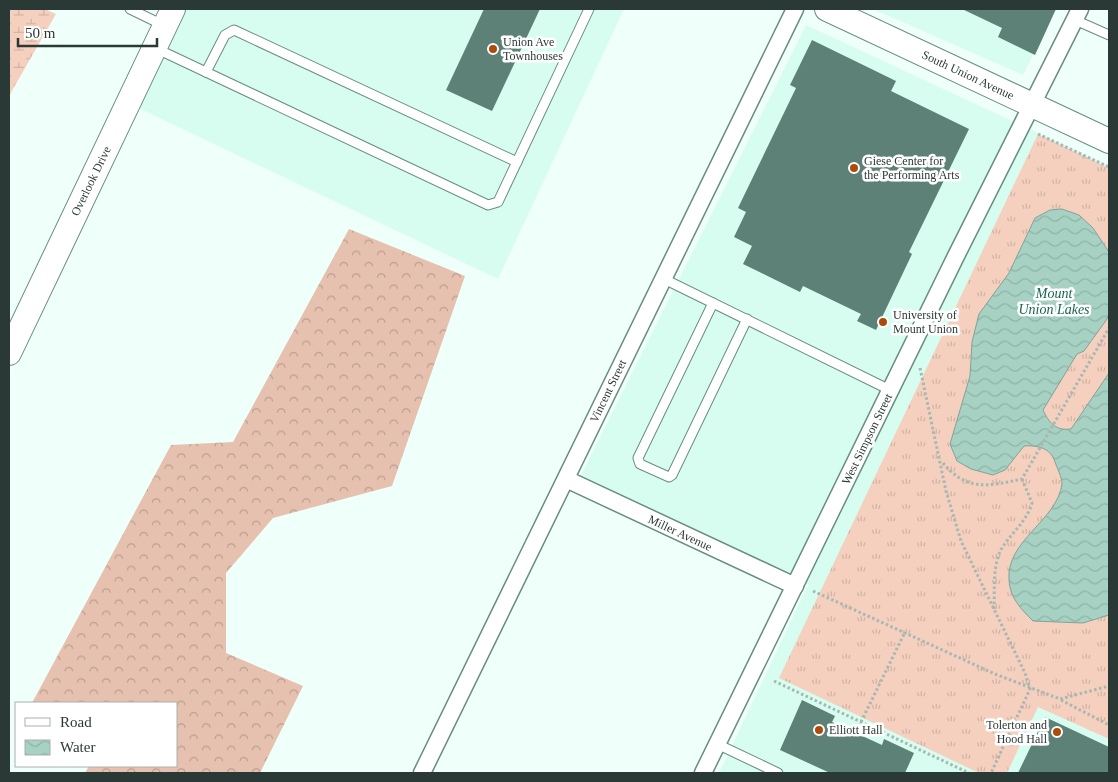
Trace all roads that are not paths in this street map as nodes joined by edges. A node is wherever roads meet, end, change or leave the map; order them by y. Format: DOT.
graph roads {
  1 [pos="130,9"];
  2 [pos="588,9"];
  3 [pos="795,9"];
  4 [pos="827,9"];
  5 [pos="1077,14"];
  6 [pos="169,18"];
  7 [pos="1109,35"];
  8 [pos="154,48"];
  9 [pos="206,72"];
  10 [pos="1032,105"];
  11 [pos="1109,141"];
  12 [pos="516,162"];
  13 [pos="662,278"];
  14 [pos="713,303"];
  15 [pos="747,319"];
  16 [pos="9,353"];
  17 [pos="890,390"];
  18 [pos="566,479"];
  19 [pos="795,586"];
  20 [pos="718,744"];
  21 [pos="422,773"];
  22 [pos="703,773"];
  23 [pos="778,773"];
  1 -- 6 [label="lane"];
  2 -- 12 [label="lane"];
  3 -- 13 [label="street, Vincent Street"];
  4 -- 10 [label="street, South Union Avenue"];
  5 -- 7 [label="lane"];
  5 -- 10 [label="street, West Simpson Street"];
  6 -- 8 [label="street, Overlook Drive"];
  8 -- 9 [label="lane"];
  8 -- 16 [label="street, Overlook Drive"];
  9 -- 12 [label="lane"];
  9 -- 12 [label="lane"];
  10 -- 11 [label="street, South Union Avenue"];
  10 -- 17 [label="street, West Simpson Street"];
  13 -- 14 [label="lane"];
  13 -- 18 [label="street, Vincent Street"];
  14 -- 15 [label="lane"];
  14 -- 15 [label="lane"];
  15 -- 17 [label="lane"];
  17 -- 19 [label="street, West Simpson Street"];
  18 -- 19 [label="street, Miller Avenue"];
  18 -- 21 [label="street, Vincent Street"];
  19 -- 20 [label="street, West Simpson Street"];
  20 -- 22 [label="street, West Simpson Street"];
  20 -- 23 [label="lane"];
}
